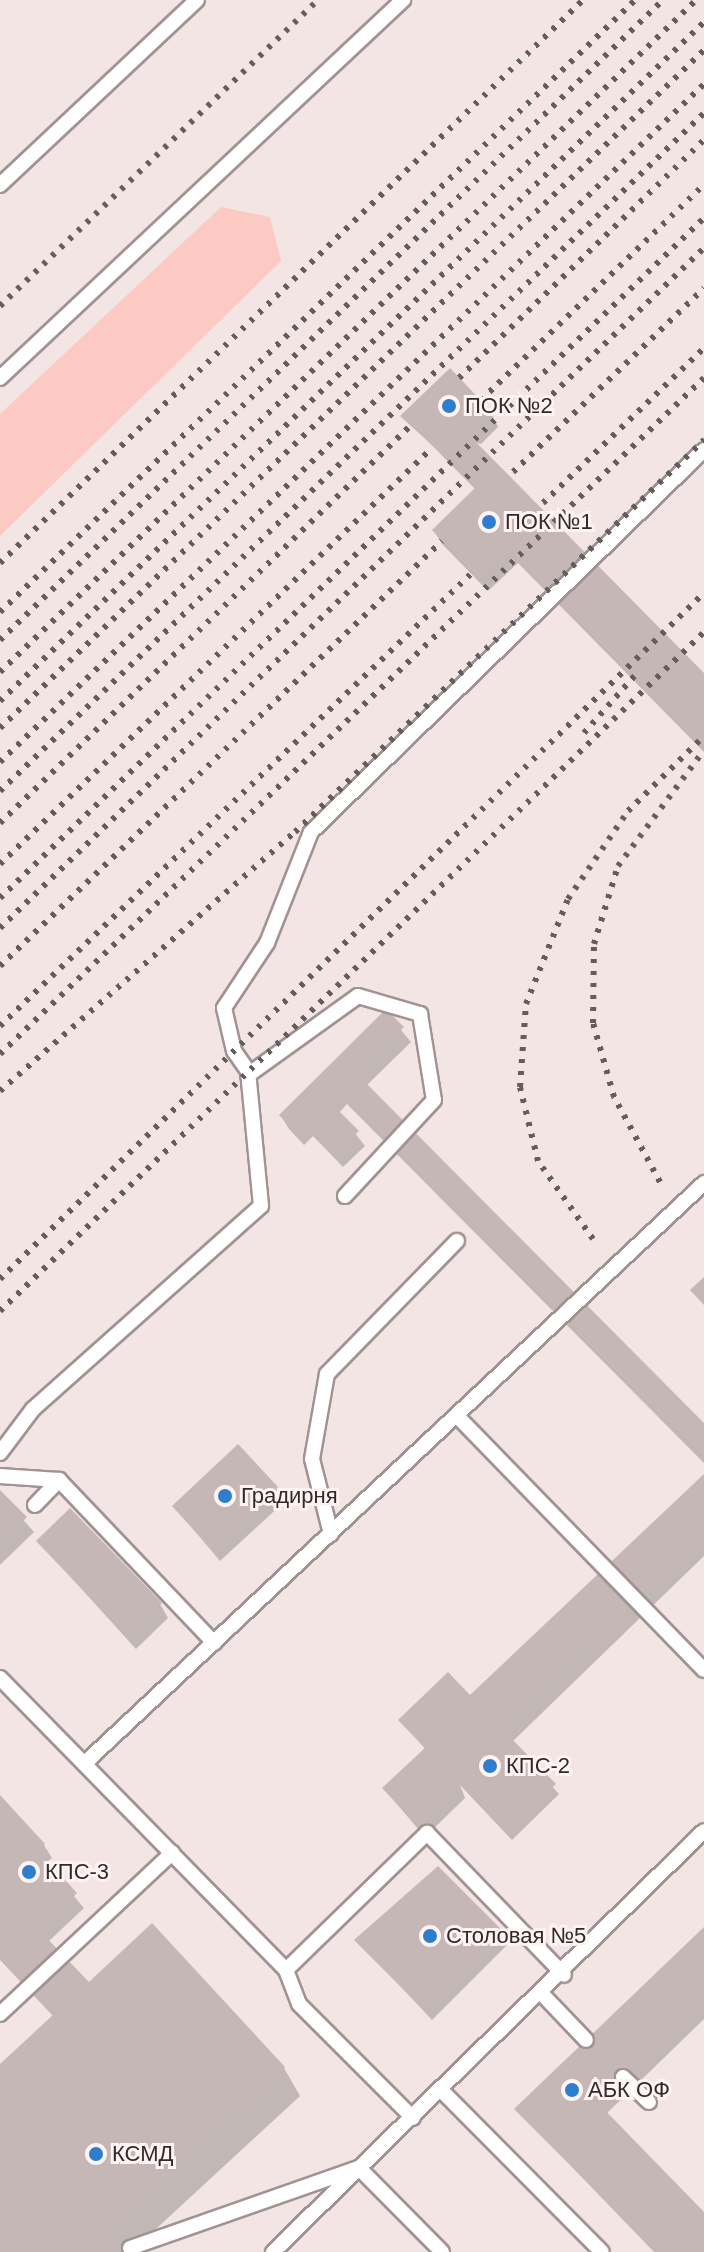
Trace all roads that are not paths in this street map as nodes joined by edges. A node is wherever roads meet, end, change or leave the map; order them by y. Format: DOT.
graph roads {
  1 [pos="197,0"];
  2 [pos="403,0"];
  3 [pos="0,185"];
  4 [pos="0,378"];
  5 [pos="704,450"];
  6 [pos="248,1075"];
  7 [pos="704,1183"];
  8 [pos="345,1196"];
  9 [pos="457,1241"];
  10 [pos="457,1416"];
  11 [pos="0,1453"];
  12 [pos="0,1476"];
  13 [pos="59,1480"];
  14 [pos="35,1505"];
  15 [pos="331,1534"];
  16 [pos="214,1643"];
  17 [pos="704,1670"];
  18 [pos="0,1678"];
  19 [pos="86,1762"];
  20 [pos="704,1831"];
  21 [pos="172,1853"];
  22 [pos="286,1970"];
  23 [pos="564,1975"];
  24 [pos="543,1995"];
  25 [pos="0,2014"];
  26 [pos="586,2040"];
  27 [pos="623,2077"];
  28 [pos="441,2090"];
  29 [pos="649,2102"];
  30 [pos="413,2118"];
  31 [pos="359,2168"];
  32 [pos="130,2248"];
  33 [pos="276,2251"];
  34 [pos="442,2252"];
  35 [pos="602,2252"];
  1 -- 3 [label="lane"];
  2 -- 4 [label="lane"];
  5 -- 6 [label="lane"];
  6 -- 8 [label="lane"];
  6 -- 11 [label="lane"];
  7 -- 10 [label="lane"];
  9 -- 15 [label="lane"];
  10 -- 15 [label="lane"];
  10 -- 17 [label="lane"];
  12 -- 13 [label="lane"];
  13 -- 14 [label="lane"];
  13 -- 16 [label="lane"];
  15 -- 16 [label="lane"];
  16 -- 19 [label="lane"];
  18 -- 19 [label="lane"];
  19 -- 21 [label="lane"];
  20 -- 23 [label="lane"];
  21 -- 22 [label="lane"];
  21 -- 25 [label="lane"];
  22 -- 23 [label="lane"];
  22 -- 30 [label="lane"];
  23 -- 24 [label="lane"];
  24 -- 26 [label="lane"];
  24 -- 28 [label="lane"];
  27 -- 29 [label="lane"];
  28 -- 30 [label="lane"];
  28 -- 35 [label="lane"];
  30 -- 31 [label="lane"];
  31 -- 32 [label="lane"];
  31 -- 33 [label="lane"];
  31 -- 34 [label="lane"];
}
